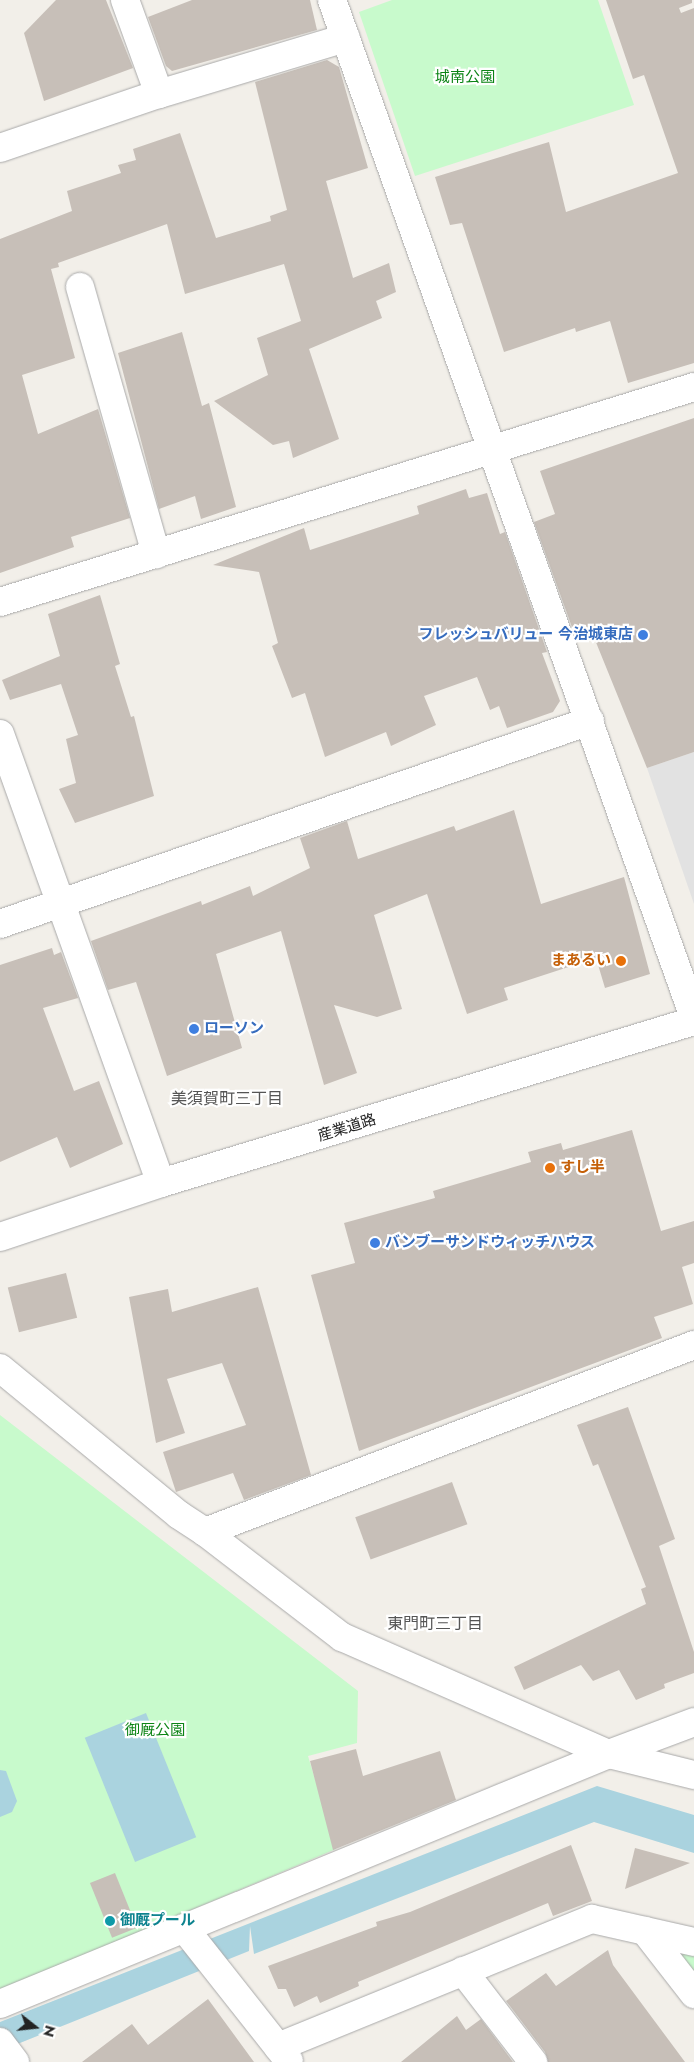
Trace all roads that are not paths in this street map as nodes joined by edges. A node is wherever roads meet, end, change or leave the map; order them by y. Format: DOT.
graph roads {
  1 [pos="125,0"];
  2 [pos="332,0"];
  3 [pos="346,38"];
  4 [pos="159,94"];
  5 [pos="0,148"];
  6 [pos="80,287"];
  7 [pos="694,387"];
  8 [pos="491,451"];
  9 [pos="156,554"];
  10 [pos="0,602"];
  11 [pos="590,721"];
  12 [pos="0,734"];
  13 [pos="60,903"];
  14 [pos="0,924"];
  15 [pos="694,1017"];
  16 [pos="694,1021"];
  17 [pos="161,1183"];
  18 [pos="0,1237"];
  19 [pos="694,1345"];
  20 [pos="0,1368"];
  21 [pos="205,1532"];
  22 [pos="694,1722"];
  23 [pos="609,1754"];
  24 [pos="694,1775"];
  25 [pos="184,1928"];
  26 [pos="645,1931"];
  27 [pos="694,1942"];
  28 [pos="464,1971"];
  29 [pos="694,1994"];
  30 [pos="0,2004"];
  31 [pos="0,2042"];
  32 [pos="284,2054"];
  33 [pos="15,2062"];
  34 [pos="533,2062"];
  1 -- 4 [label="street"];
  2 -- 3 [label="street"];
  3 -- 4 [label="street"];
  3 -- 8 [label="street"];
  4 -- 5 [label="street"];
  6 -- 9 [label="street"];
  7 -- 8 [label="street"];
  8 -- 9 [label="street"];
  8 -- 11 [label="street"];
  9 -- 10 [label="street"];
  11 -- 13 [label="street"];
  11 -- 15 [label="street"];
  12 -- 13 [label="street"];
  13 -- 14 [label="street"];
  13 -- 17 [label="street"];
  16 -- 17 [label="street, 産業道路"];
  17 -- 18 [label="street, 産業道路"];
  19 -- 21 [label="street"];
  20 -- 21 [label="street"];
  21 -- 23 [label="street"];
  22 -- 23 [label="street"];
  23 -- 24 [label="street"];
  23 -- 25 [label="street"];
  25 -- 30 [label="street"];
  25 -- 32 [label="street"];
  26 -- 27 [label="street"];
  26 -- 28 [label="street"];
  26 -- 29 [label="street"];
  28 -- 32 [label="street"];
  28 -- 34 [label="street"];
  31 -- 33 [label="street"];
}
